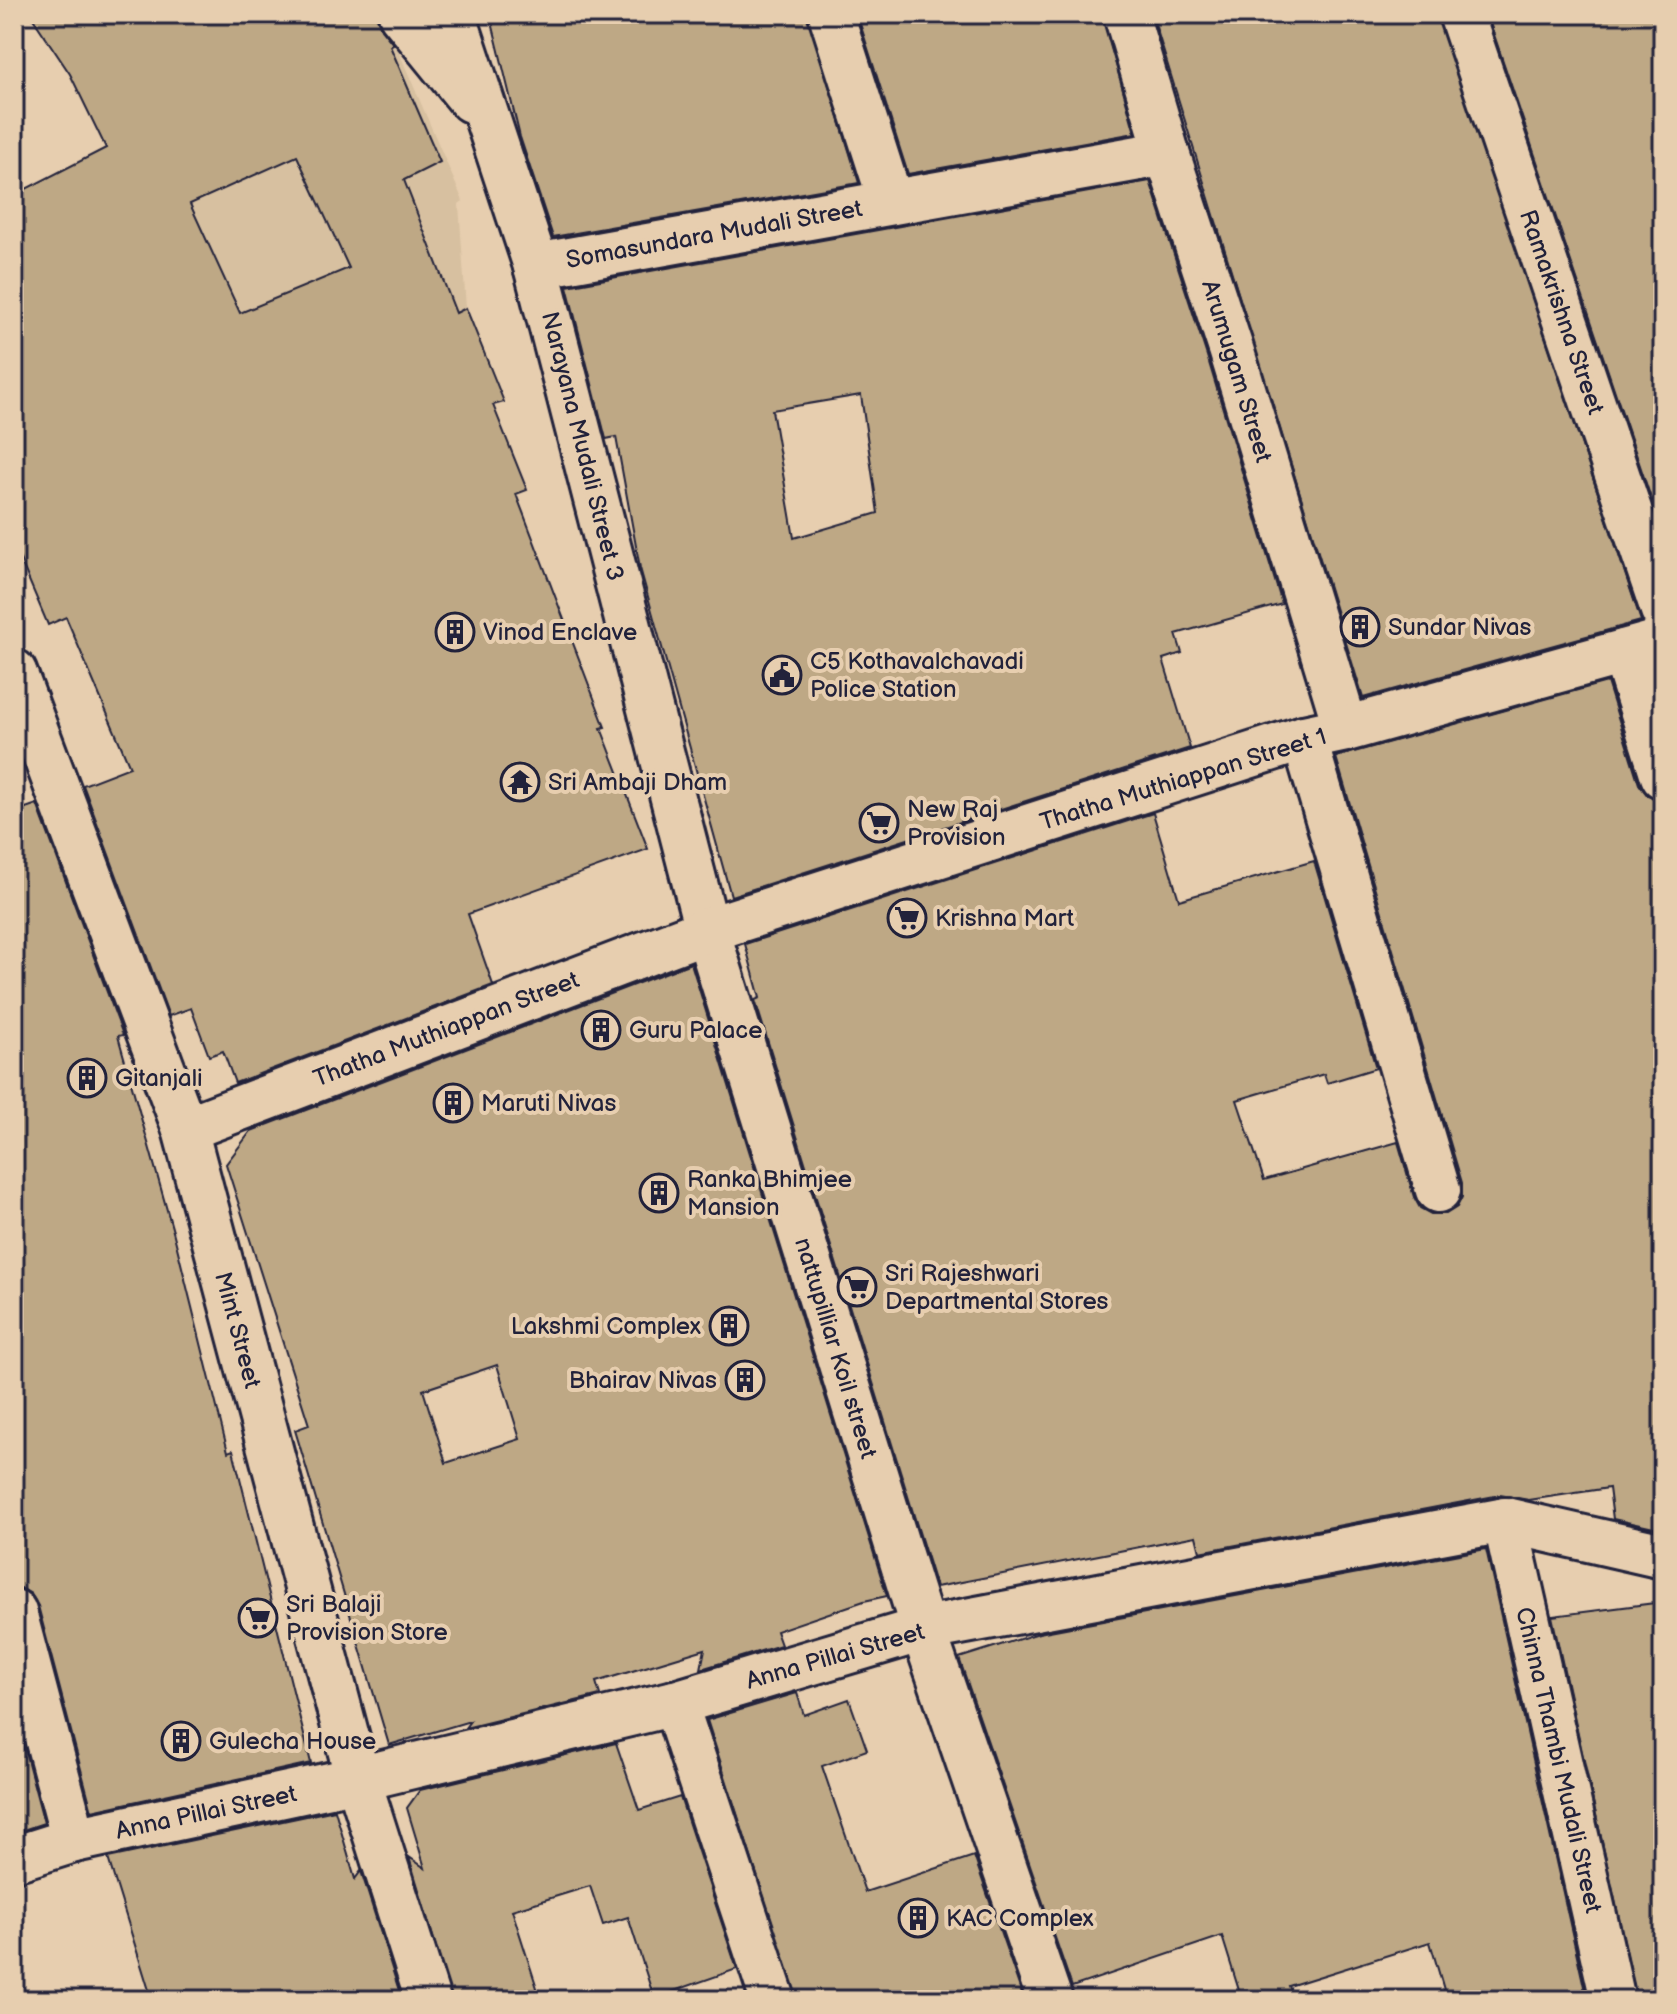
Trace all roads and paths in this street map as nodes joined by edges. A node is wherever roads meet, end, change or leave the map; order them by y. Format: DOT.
graph roads {
  1 [pos="401,14"];
  2 [pos="453,14"];
  3 [pos="831,14"];
  4 [pos="1126,14"];
  5 [pos="1461,14"];
  6 [pos="488,120"];
  7 [pos="1167,153"];
  8 [pos="891,202"];
  9 [pos="536,266"];
  10 [pos="1663,610"];
  11 [pos="1643,646"];
  12 [pos="14,672"];
  13 [pos="1346,729"];
  14 [pos="1304,738"];
  15 [pos="1663,776"];
  16 [pos="707,930"];
  17 [pos="185,1129"];
  18 [pos="1438,1190"];
  19 [pos="1505,1520"];
  20 [pos="1663,1556"];
  21 [pos="14,1612"];
  22 [pos="923,1629"];
  23 [pos="675,1703"];
  24 [pos="358,1779"];
  25 [pos="74,1840"];
  26 [pos="14,1859"];
  27 [pos="428,2000"];
  28 [pos="773,2000"];
  29 [pos="1050,2000"];
  30 [pos="1613,2000"];
  1 -- 6 [label="street"];
  2 -- 6 [label="street, Narayana Mudali Street 3"];
  3 -- 8 [label="street"];
  4 -- 7 [label="street, Arumugam Street"];
  5 -- 10 [label="street, Ramakrishna Street"];
  6 -- 9 [label="street, Narayana Mudali Street 3"];
  7 -- 8 [label="street, Somasundara Mudali Street"];
  7 -- 13 [label="street, Arumugam Street"];
  8 -- 9 [label="street, Somasundara Mudali Street"];
  9 -- 16 [label="street, Narayana Mudali Street 3"];
  11 -- 13 [label="street, Thatha Muthiappan Street 1"];
  11 -- 15 [label="street"];
  12 -- 17 [label="street, Mint Street"];
  13 -- 14 [label="street, Thatha Muthiappan Street 1"];
  14 -- 16 [label="street, Thatha Muthiappan Street 1"];
  14 -- 18 [label="street"];
  16 -- 17 [label="street, Thatha Muthiappan Street"];
  16 -- 22 [label="street, nattupilliar Koil street"];
  17 -- 24 [label="street, Mint Street"];
  19 -- 20 [label="street, Anna Pillai Street"];
  19 -- 22 [label="street, Anna Pillai Street"];
  19 -- 30 [label="street, Chinna Thambi Mudali Street"];
  21 -- 25 [label="street"];
  22 -- 23 [label="street, Anna Pillai Street"];
  22 -- 29 [label="street, nattupilliar Koil street"];
  23 -- 24 [label="street, Anna Pillai Street"];
  23 -- 28 [label="street"];
  24 -- 25 [label="street, Anna Pillai Street"];
  24 -- 27 [label="street, Mint Street"];
  25 -- 26 [label="street, Anna Pillai Street"];
}
